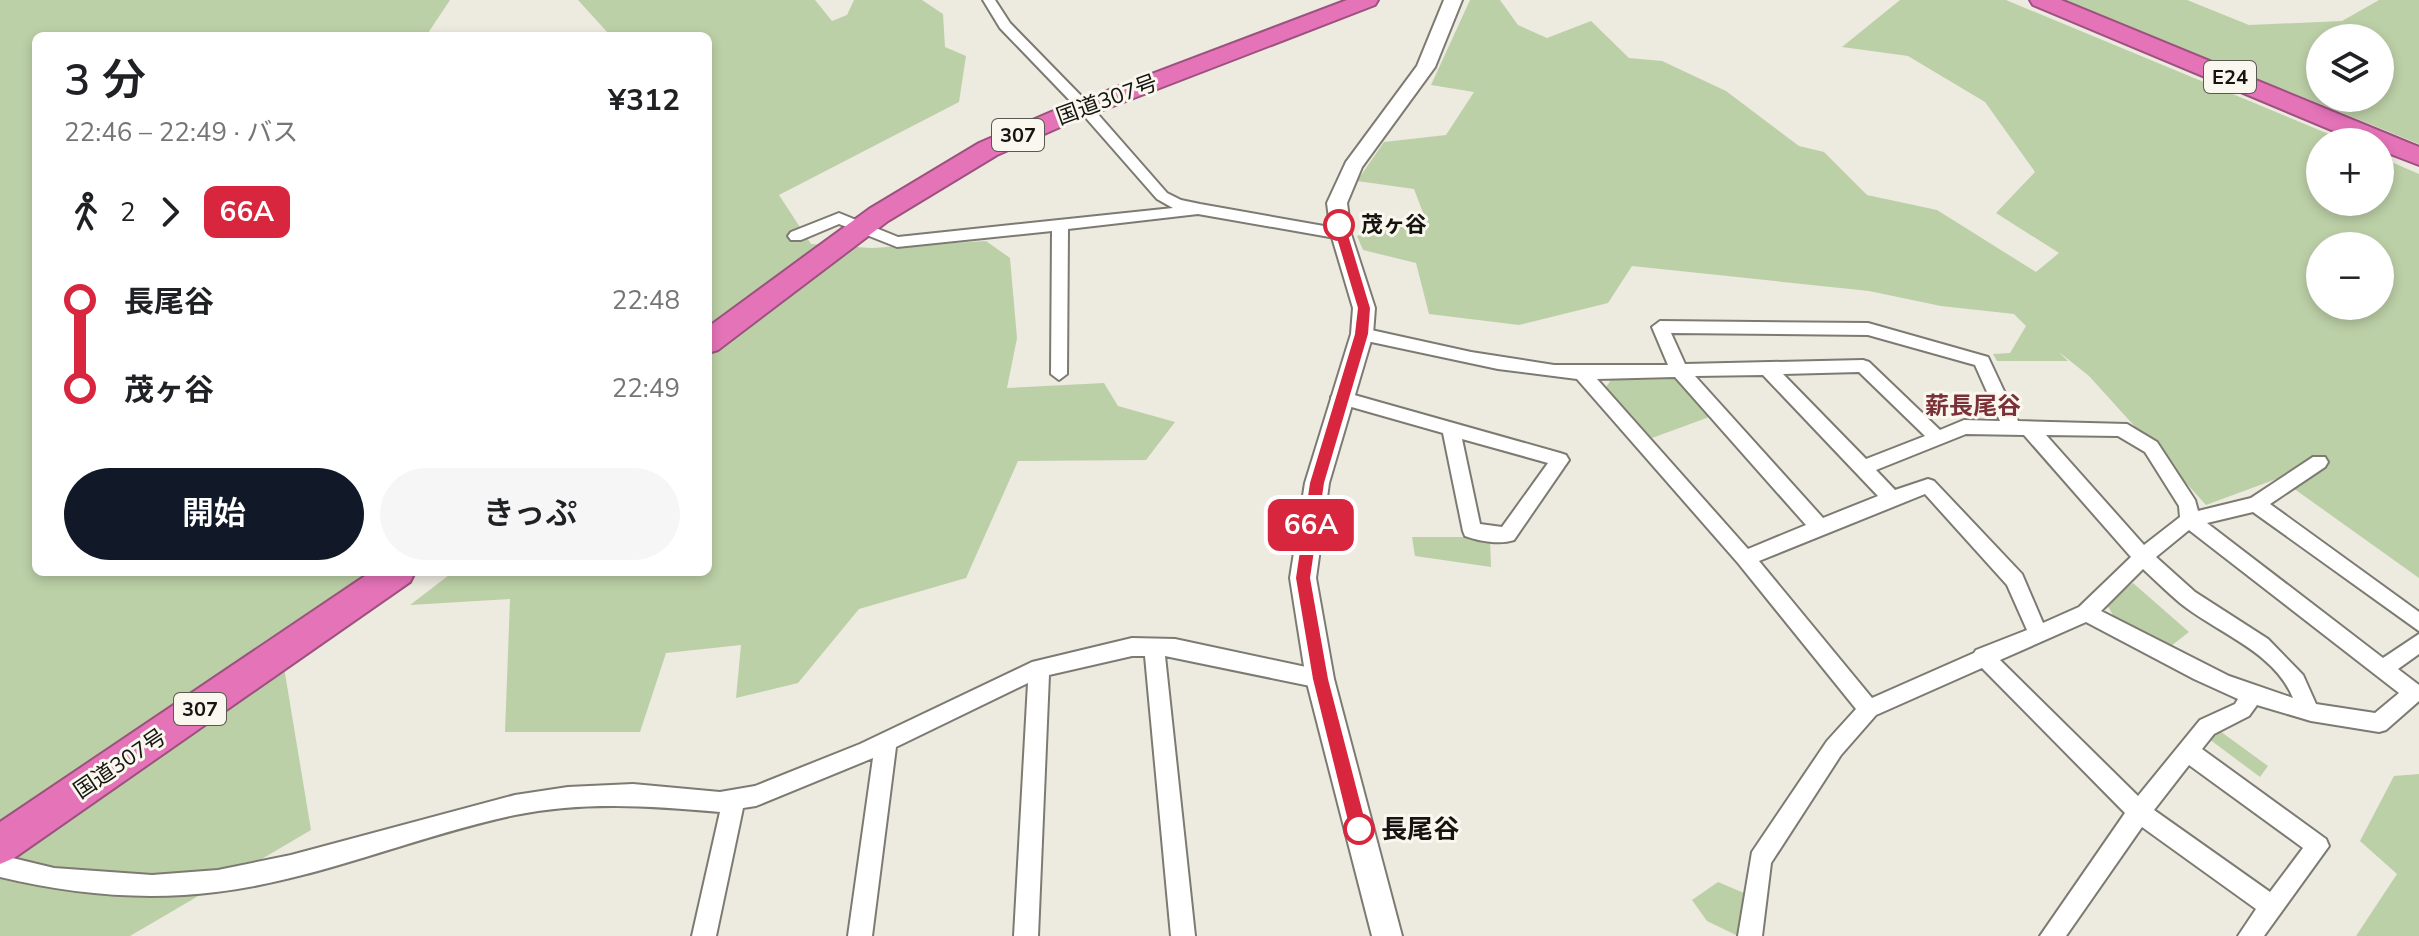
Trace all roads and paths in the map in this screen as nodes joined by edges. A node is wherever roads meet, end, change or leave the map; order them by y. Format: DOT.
graph roads {
  1 [pos="989,0"];
  2 [pos="1367,0"];
  3 [pos="1453,0"];
  4 [pos="2028,0"];
  5 [pos="2041,0"];
  6 [pos="1084,107"];
  7 [pos="2338,128"];
  8 [pos="2394,150"];
  9 [pos="2419,160"];
  10 [pos="1200,209"];
  11 [pos="1060,224"];
  12 [pos="861,225"];
  13 [pos="1341,234"];
  14 [pos="796,236"];
  15 [pos="1362,334"];
  16 [pos="712,339"];
  17 [pos="1768,369"];
  18 [pos="1679,370"];
  19 [pos="1582,373"];
  20 [pos="1059,374"];
  21 [pos="1340,397"];
  22 [pos="2021,428"];
  23 [pos="1451,429"];
  24 [pos="1938,438"];
  25 [pos="2319,462"];
  26 [pos="1862,468"];
  27 [pos="1892,498"];
  28 [pos="2256,504"];
  29 [pos="2189,520"];
  30 [pos="1820,528"];
  31 [pos="2143,557"];
  32 [pos="1745,558"];
  33 [pos="392,576"];
  34 [pos="2086,613"];
  35 [pos="2419,623"];
  36 [pos="2038,633"];
  37 [pos="2419,643"];
  38 [pos="1154,649"];
  39 [pos="1983,656"];
  40 [pos="1039,668"];
  41 [pos="2383,669"];
  42 [pos="1320,679"];
  43 [pos="2253,694"];
  44 [pos="1869,709"];
  45 [pos="2308,710"];
  46 [pos="886,741"];
  47 [pos="2187,751"];
  48 [pos="734,799"];
  49 [pos="2139,812"];
  50 [pos="0,845"];
  51 [pos="0,866"];
  52 [pos="2272,907"];
  53 [pos="704,936"];
  54 [pos="860,936"];
  55 [pos="1026,936"];
  56 [pos="1183,936"];
  57 [pos="1387,936"];
  58 [pos="1750,936"];
  59 [pos="2052,936"];
  60 [pos="2250,936"];
  1 -- 6 [label="street"];
  2 -- 6 [label="highway, 国道307号 / 307"];
  3 -- 13 [label="street"];
  4 -- 7 [label="highway, E24"];
  5 -- 9 [label="highway, E24"];
  6 -- 10 [label="street"];
  6 -- 12 [label="highway, 国道307号 / 307"];
  8 -- 9 [label="highway, E24"];
  10 -- 11 [label="street"];
  10 -- 13 [label="street"];
  11 -- 12 [label="street"];
  11 -- 20 [label="street"];
  12 -- 14 [label="street"];
  12 -- 16 [label="highway, 国道307号 / 307"];
  13 -- 15 [label="street"];
  15 -- 19 [label="street"];
  15 -- 21 [label="street"];
  17 -- 18 [label="street"];
  17 -- 24 [label="street"];
  17 -- 26 [label="street"];
  18 -- 19 [label="street"];
  18 -- 22 [label="street"];
  18 -- 30 [label="street"];
  19 -- 32 [label="street"];
  21 -- 23 [label="street"];
  21 -- 42 [label="street"];
  22 -- 24 [label="street"];
  22 -- 29 [label="street"];
  22 -- 31 [label="street"];
  23 -- 23 [label="street"];
  24 -- 26 [label="street"];
  25 -- 28 [label="street"];
  26 -- 27 [label="street"];
  27 -- 30 [label="street"];
  27 -- 36 [label="street"];
  28 -- 29 [label="street"];
  28 -- 35 [label="street"];
  29 -- 31 [label="street"];
  29 -- 41 [label="street"];
  30 -- 32 [label="street"];
  31 -- 34 [label="street"];
  31 -- 45 [label="street"];
  32 -- 44 [label="street"];
  33 -- 50 [label="highway, 国道307号 / 307"];
  34 -- 36 [label="street"];
  34 -- 43 [label="street"];
  36 -- 39 [label="street"];
  37 -- 41 [label="street"];
  38 -- 40 [label="street"];
  38 -- 42 [label="street"];
  38 -- 56 [label="street"];
  39 -- 44 [label="street"];
  39 -- 49 [label="street"];
  40 -- 46 [label="street"];
  40 -- 55 [label="street"];
  41 -- 45 [label="street"];
  42 -- 57 [label="street"];
  43 -- 45 [label="street"];
  43 -- 47 [label="street"];
  44 -- 58 [label="street"];
  46 -- 48 [label="street"];
  46 -- 54 [label="street"];
  47 -- 49 [label="street"];
  47 -- 52 [label="street"];
  48 -- 51 [label="street"];
  48 -- 53 [label="street"];
  49 -- 52 [label="street"];
  49 -- 59 [label="street"];
  52 -- 60 [label="street"];
}
